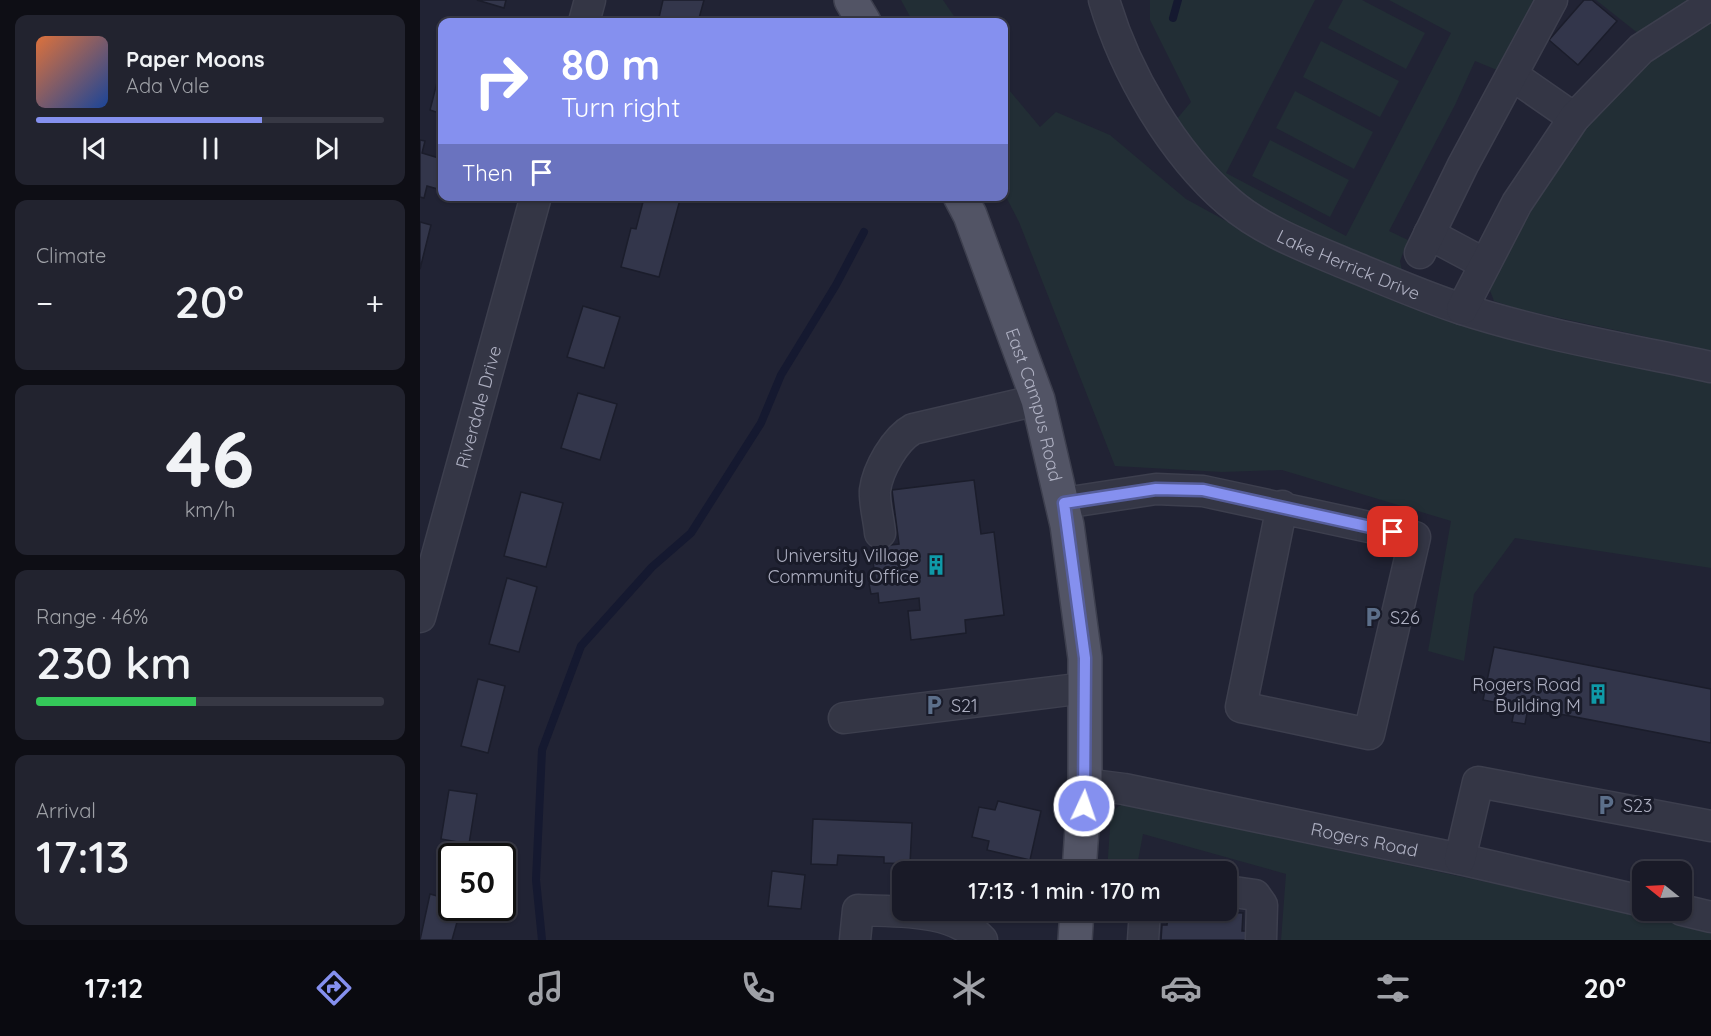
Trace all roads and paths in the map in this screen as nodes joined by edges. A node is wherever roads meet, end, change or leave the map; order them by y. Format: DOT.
graph roads {
  1 [pos="590,0"];
  2 [pos="851,0"];
  3 [pos="1104,0"];
  4 [pos="1552,0"];
  5 [pos="1711,4"];
  6 [pos="585,18"];
  7 [pos="862,18"];
  8 [pos="1512,75"];
  9 [pos="1574,118"];
  10 [pos="535,201"];
  11 [pos="963,201"];
  12 [pos="1485,264"];
  13 [pos="1462,309"];
  14 [pos="1711,367"];
  15 [pos="1038,400"];
  16 [pos="1064,503"];
  17 [pos="1282,506"];
  18 [pos="880,533"];
  19 [pos="420,617"];
  20 [pos="1085,688"];
  21 [pos="844,718"];
  22 [pos="1085,784"];
  23 [pos="1711,826"];
  24 [pos="1460,859"];
  25 [pos="1080,861"];
  26 [pos="1237,892"];
  27 [pos="1632,899"];
  28 [pos="1692,912"];
  29 [pos="1711,917"];
  30 [pos="1076,921"];
  31 [pos="1144,921"];
  32 [pos="855,940"];
  33 [pos="982,940"];
  34 [pos="1075,940"];
  35 [pos="1143,940"];
  36 [pos="1261,940"];
  1 -- 6 [label="street"];
  2 -- 7 [label="main road"];
  3 -- 13 [label="street, Lake Herrick Drive"];
  4 -- 8 [label="street"];
  5 -- 9 [label="street"];
  8 -- 9 [label="street"];
  8 -- 12 [label="street"];
  9 -- 12 [label="street"];
  10 -- 19 [label="street, Riverdale Drive"];
  11 -- 15 [label="main road, East Campus Road"];
  12 -- 13 [label="street"];
  13 -- 14 [label="street, Lake Herrick Drive"];
  15 -- 16 [label="main road, East Campus Road"];
  15 -- 18 [label="street"];
  16 -- 17 [label="street"];
  16 -- 20 [label="main road, East Campus Road"];
  17 -- 17 [label="street"];
  20 -- 21 [label="street"];
  20 -- 22 [label="main road, East Campus Road"];
  22 -- 24 [label="street, Rogers Road"];
  22 -- 25 [label="main road, East Campus Road"];
  23 -- 24 [label="street"];
  24 -- 27 [label="street, Rogers Road"];
  26 -- 36 [label="street"];
  28 -- 29 [label="street"];
  30 -- 34 [label="main road"];
  31 -- 35 [label="street"];
  32 -- 33 [label="street"];
}
